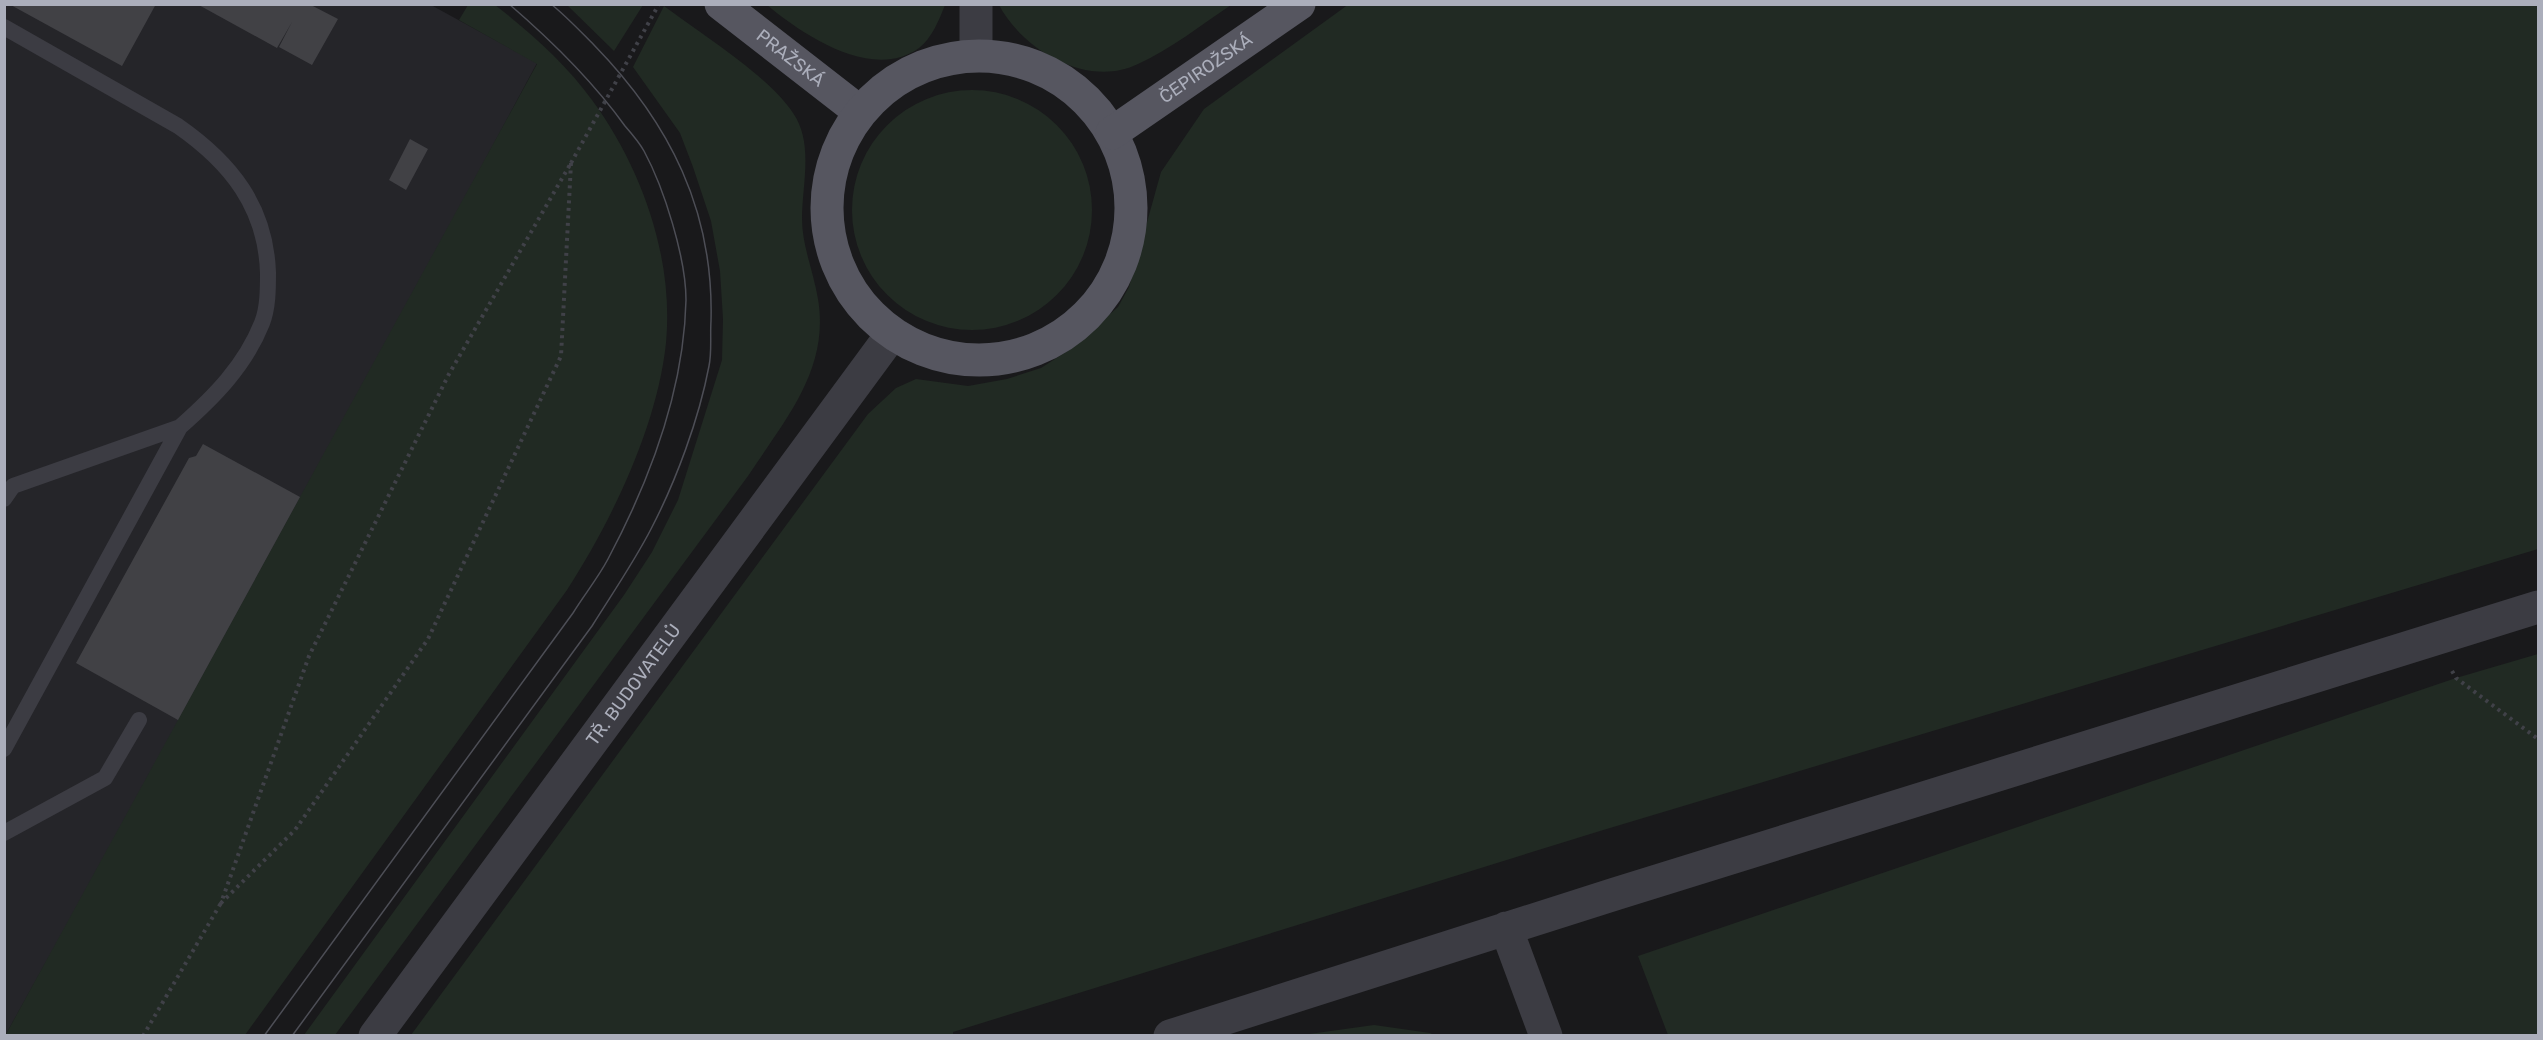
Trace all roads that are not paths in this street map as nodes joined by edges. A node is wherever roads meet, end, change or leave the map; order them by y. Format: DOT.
graph roads {
  1 [pos="721,4"];
  2 [pos="976,4"];
  3 [pos="1299,4"];
  4 [pos="4,27"];
  5 [pos="976,55"];
  6 [pos="860,112"];
  7 [pos="1112,133"];
  8 [pos="892,334"];
  9 [pos="180,427"];
  10 [pos="4,499"];
  11 [pos="2538,608"];
  12 [pos="139,720"];
  13 [pos="4,749"];
  14 [pos="4,833"];
  15 [pos="1506,928"];
  16 [pos="375,1035"];
  17 [pos="1170,1035"];
  18 [pos="1546,1035"];
  1 -- 6 [label="main road, PRAŽSKÁ"];
  2 -- 5 [label="street"];
  3 -- 7 [label="main road, ČEPIROŽSKÁ"];
  4 -- 9 [label="lane"];
  5 -- 6 [label="main road"];
  5 -- 7 [label="main road"];
  6 -- 8 [label="main road"];
  7 -- 8 [label="main road"];
  8 -- 16 [label="street, TŘ. BUDOVATELŮ"];
  9 -- 10 [label="lane"];
  9 -- 13 [label="lane"];
  11 -- 15 [label="street"];
  12 -- 14 [label="lane"];
  15 -- 17 [label="street"];
  15 -- 18 [label="street"];
}
